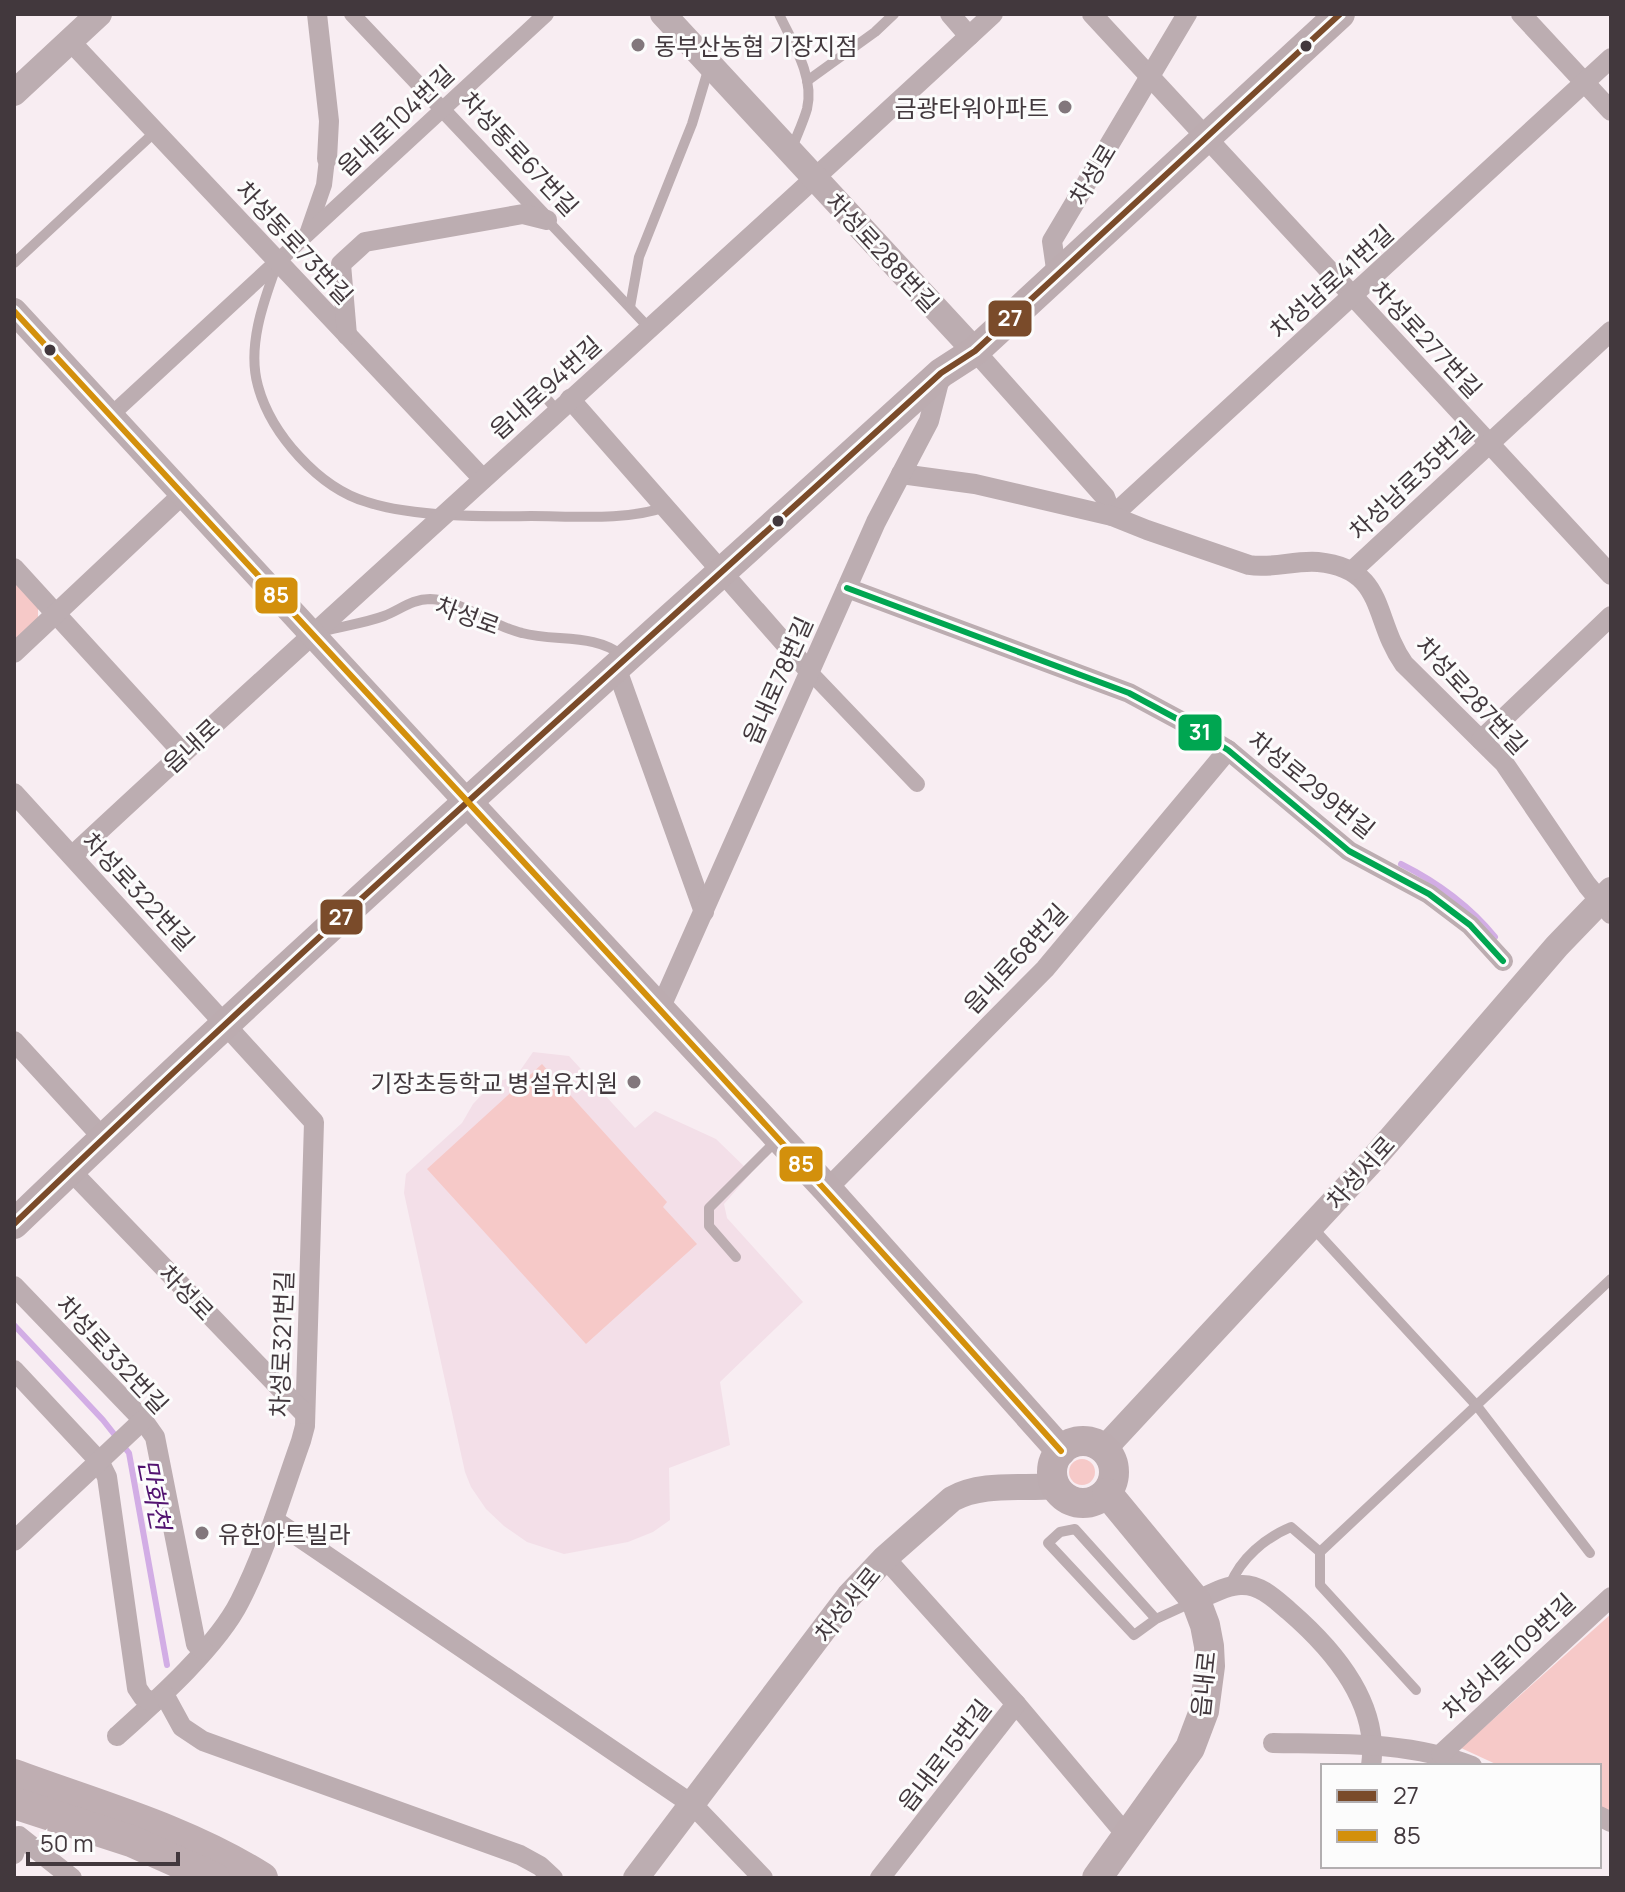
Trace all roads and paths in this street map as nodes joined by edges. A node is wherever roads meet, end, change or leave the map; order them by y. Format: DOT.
graph roads {
  1 [pos="99,14"];
  2 [pos="317,14"];
  3 [pos="352,14"];
  4 [pos="546,14"];
  5 [pos="663,14"];
  6 [pos="779,14"];
  7 [pos="894,14"];
  8 [pos="950,14"];
  9 [pos="993,14"];
  10 [pos="1092,14"];
  11 [pos="1187,14"];
  12 [pos="1340,14"];
  13 [pos="1521,14"];
  14 [pos="969,36"];
  15 [pos="70,41"];
  16 [pos="1611,58"];
  17 [pos="710,65"];
  18 [pos="1150,77"];
  19 [pos="807,81"];
  20 [pos="1585,83"];
  21 [pos="14,93"];
  22 [pos="442,109"];
  23 [pos="1611,111"];
  24 [pos="156,131"];
  25 [pos="1205,138"];
  26 [pos="791,152"];
  27 [pos="327,159"];
  28 [pos="815,179"];
  29 [pos="547,220"];
  30 [pos="306,235"];
  31 [pos="278,261"];
  32 [pos="14,263"];
  33 [pos="1057,276"];
  34 [pos="1353,297"];
  35 [pos="630,307"];
  36 [pos="14,311"];
  37 [pos="649,328"];
  38 [pos="1611,331"];
  39 [pos="347,335"];
  40 [pos="975,351"];
  41 [pos="941,373"];
  42 [pos="539,389"];
  43 [pos="564,405"];
  44 [pos="110,416"];
  45 [pos="1489,443"];
  46 [pos="901,474"];
  47 [pos="483,479"];
  48 [pos="182,495"];
  49 [pos="665,507"];
  50 [pos="443,514"];
  51 [pos="1112,516"];
  52 [pos="14,568"];
  53 [pos="1353,570"];
  54 [pos="722,572"];
  55 [pos="1611,575"];
  56 [pos="847,588"];
  57 [pos="56,614"];
  58 [pos="1611,616"];
  59 [pos="310,634"];
  60 [pos="14,653"];
  61 [pos="621,663"];
  62 [pos="809,671"];
  63 [pos="1481,740"];
  64 [pos="1228,750"];
  65 [pos="183,753"];
  66 [pos="917,784"];
  67 [pos="14,793"];
  68 [pos="467,802"];
  69 [pos="72,856"];
  70 [pos="1607,901"];
  71 [pos="704,912"];
  72 [pos="1503,961"];
  73 [pos="660,1009"];
  74 [pos="226,1023"];
  75 [pos="14,1041"];
  76 [pos="103,1138"];
  77 [pos="779,1138"];
  78 [pos="70,1170"];
  79 [pos="827,1189"];
  80 [pos="14,1224"];
  81 [pos="1311,1227"];
  82 [pos="736,1257"];
  83 [pos="1611,1279"];
  84 [pos="14,1286"];
  85 [pos="14,1370"];
  86 [pos="1477,1406"];
  87 [pos="305,1414"];
  88 [pos="138,1425"];
  89 [pos="1103,1450"];
  90 [pos="1061,1451"];
  91 [pos="105,1456"];
  92 [pos="1056,1486"];
  93 [pos="1107,1493"];
  94 [pos="274,1520"];
  95 [pos="14,1541"];
  96 [pos="1320,1552"];
  97 [pos="1590,1553"];
  98 [pos="885,1558"];
  99 [pos="1230,1587"];
  100 [pos="1611,1597"];
  101 [pos="1196,1601"];
  102 [pos="1156,1619"];
  103 [pos="203,1650"];
  104 [pos="1416,1690"];
  105 [pos="159,1699"];
  106 [pos="1016,1704"];
  107 [pos="117,1736"];
  108 [pos="1273,1743"];
  109 [pos="1374,1745"];
  110 [pos="1441,1754"];
  111 [pos="1371,1764"];
  112 [pos="1467,1764"];
  113 [pos="14,1775"];
  114 [pos="14,1803"];
  115 [pos="693,1805"];
  116 [pos="1128,1837"];
  117 [pos="16,1841"];
  118 [pos="72,1878"];
  119 [pos="214,1878"];
  120 [pos="262,1878"];
  121 [pos="553,1878"];
  122 [pos="636,1878"];
  123 [pos="763,1878"];
  124 [pos="880,1878"];
  125 [pos="1097,1878"];
  1 -- 15 [label="street"];
  2 -- 27 [label="street"];
  3 -- 22 [label="street, 차성동로67번길"];
  4 -- 22 [label="street, 읍내로104번길"];
  5 -- 17 [label="street, 차성로288번길"];
  6 -- 19 [label="lane"];
  7 -- 19 [label="lane"];
  8 -- 14 [label="street"];
  9 -- 14 [label="street, 읍내로94번길"];
  10 -- 18 [label="street"];
  11 -- 18 [label="street, 차성로"];
  12 -- 25 [label="main road, 차성로"];
  13 -- 20 [label="street"];
  14 -- 28 [label="street, 읍내로94번길"];
  15 -- 21 [label="street"];
  15 -- 24 [label="street, 차성동로73번길"];
  16 -- 20 [label="street, 차성남로41번길"];
  17 -- 26 [label="street, 차성로288번길"];
  17 -- 35 [label="lane"];
  18 -- 25 [label="street"];
  18 -- 33 [label="street, 차성로"];
  19 -- 26 [label="lane"];
  20 -- 23 [label="street"];
  20 -- 34 [label="street, 차성남로41번길"];
  22 -- 29 [label="street, 차성동로67번길"];
  22 -- 30 [label="street, 읍내로104번길"];
  24 -- 31 [label="street, 차성동로73번길"];
  24 -- 32 [label="lane"];
  25 -- 33 [label="main road, 차성로"];
  25 -- 34 [label="street, 차성로277번길"];
  26 -- 28 [label="street, 차성로288번길"];
  27 -- 30 [label="street"];
  28 -- 37 [label="street, 읍내로94번길"];
  28 -- 40 [label="street, 차성로288번길"];
  29 -- 35 [label="lane, 차성동로67번길"];
  29 -- 39 [label="street"];
  30 -- 31 [label="street, 읍내로104번길"];
  31 -- 39 [label="street, 차성동로73번길"];
  31 -- 44 [label="street, 읍내로104번길"];
  31 -- 50 [label="lane"];
  33 -- 40 [label="main road, 차성로"];
  34 -- 45 [label="street, 차성로277번길"];
  34 -- 51 [label="street, 차성남로41번길"];
  35 -- 37 [label="lane, 차성동로67번길"];
  36 -- 44 [label="street"];
  37 -- 43 [label="street, 읍내로94번길"];
  38 -- 45 [label="street, 차성남로35번길"];
  39 -- 47 [label="street, 차성동로73번길"];
  40 -- 41 [label="main road, 차성로"];
  40 -- 51 [label="street"];
  41 -- 46 [label="street, 읍내로78번길"];
  41 -- 54 [label="main road, 차성로"];
  42 -- 43 [label="lane"];
  43 -- 47 [label="street, 읍내로94번길"];
  43 -- 49 [label="street"];
  44 -- 48 [label="street"];
  45 -- 53 [label="street, 차성남로35번길"];
  45 -- 55 [label="street, 차성로277번길"];
  46 -- 51 [label="street"];
  46 -- 56 [label="street, 읍내로78번길"];
  47 -- 50 [label="street, 읍내로94번길"];
  48 -- 57 [label="street"];
  48 -- 59 [label="street"];
  49 -- 50 [label="lane"];
  49 -- 54 [label="street"];
  50 -- 59 [label="street, 읍내로94번길"];
  51 -- 53 [label="street"];
  52 -- 57 [label="street"];
  53 -- 63 [label="street, 차성로287번길"];
  54 -- 61 [label="main road, 차성로"];
  54 -- 62 [label="street"];
  56 -- 62 [label="street, 읍내로78번길"];
  56 -- 64 [label="street, 차성로299번길"];
  57 -- 60 [label="street"];
  57 -- 65 [label="street"];
  58 -- 63 [label="street"];
  59 -- 61 [label="lane, 차성로"];
  59 -- 65 [label="street, 읍내로"];
  59 -- 68 [label="street"];
  61 -- 68 [label="main road, 차성로"];
  61 -- 71 [label="street"];
  62 -- 66 [label="street"];
  62 -- 71 [label="street, 읍내로78번길"];
  63 -- 70 [label="street, 차성로287번길"];
  64 -- 72 [label="street, 차성로299번길"];
  64 -- 79 [label="street, 읍내로68번길"];
  65 -- 69 [label="street, 읍내로"];
  67 -- 69 [label="street, 차성로322번길"];
  68 -- 73 [label="main road"];
  68 -- 74 [label="main road, 차성로"];
  69 -- 74 [label="street, 차성로322번길"];
  70 -- 81 [label="street, 차성서로"];
  71 -- 73 [label="street, 읍내로78번길"];
  73 -- 77 [label="main road"];
  74 -- 76 [label="main road, 차성로"];
  74 -- 87 [label="street, 차성로321번길"];
  75 -- 76 [label="street"];
  76 -- 78 [label="main road, 차성로"];
  77 -- 79 [label="main road"];
  77 -- 82 [label="lane"];
  78 -- 80 [label="main road, 차성로"];
  78 -- 87 [label="street, 차성로"];
  79 -- 90 [label="main road"];
  81 -- 86 [label="lane"];
  81 -- 89 [label="street, 차성서로"];
  83 -- 86 [label="lane"];
  84 -- 88 [label="street, 차성로332번길"];
  85 -- 91 [label="street"];
  86 -- 96 [label="lane"];
  86 -- 97 [label="lane"];
  87 -- 94 [label="street, 차성로321번길"];
  88 -- 91 [label="street"];
  88 -- 103 [label="street, 차성로332번길"];
  89 -- 90 [label="main road"];
  89 -- 93 [label="main road"];
  90 -- 92 [label="main road"];
  91 -- 95 [label="street"];
  91 -- 105 [label="street"];
  92 -- 93 [label="main road"];
  92 -- 98 [label="street, 차성서로"];
  93 -- 101 [label="main road, 읍내로"];
  94 -- 103 [label="street, 차성로321번길"];
  94 -- 115 [label="street"];
  96 -- 99 [label="lane"];
  96 -- 104 [label="lane"];
  98 -- 106 [label="street, 읍내로15번길"];
  98 -- 115 [label="street, 차성서로"];
  99 -- 101 [label="street"];
  99 -- 109 [label="street"];
  100 -- 110 [label="street, 차성서로109번길"];
  101 -- 102 [label="lane"];
  101 -- 116 [label="main road, 읍내로"];
  102 -- 102 [label="lane"];
  103 -- 105 [label="street, 차성로321번길"];
  105 -- 107 [label="street, 차성로321번길"];
  105 -- 121 [label="street"];
  106 -- 116 [label="street"];
  106 -- 124 [label="street, 읍내로15번길"];
  108 -- 109 [label="street"];
  109 -- 110 [label="street"];
  109 -- 111 [label="street"];
  110 -- 112 [label="street"];
  113 -- 120 [label="main road"];
  114 -- 119 [label="main road"];
  115 -- 122 [label="street, 차성서로"];
  115 -- 123 [label="street"];
  116 -- 125 [label="main road, 읍내로"];
  117 -- 118 [label="street"];
}
